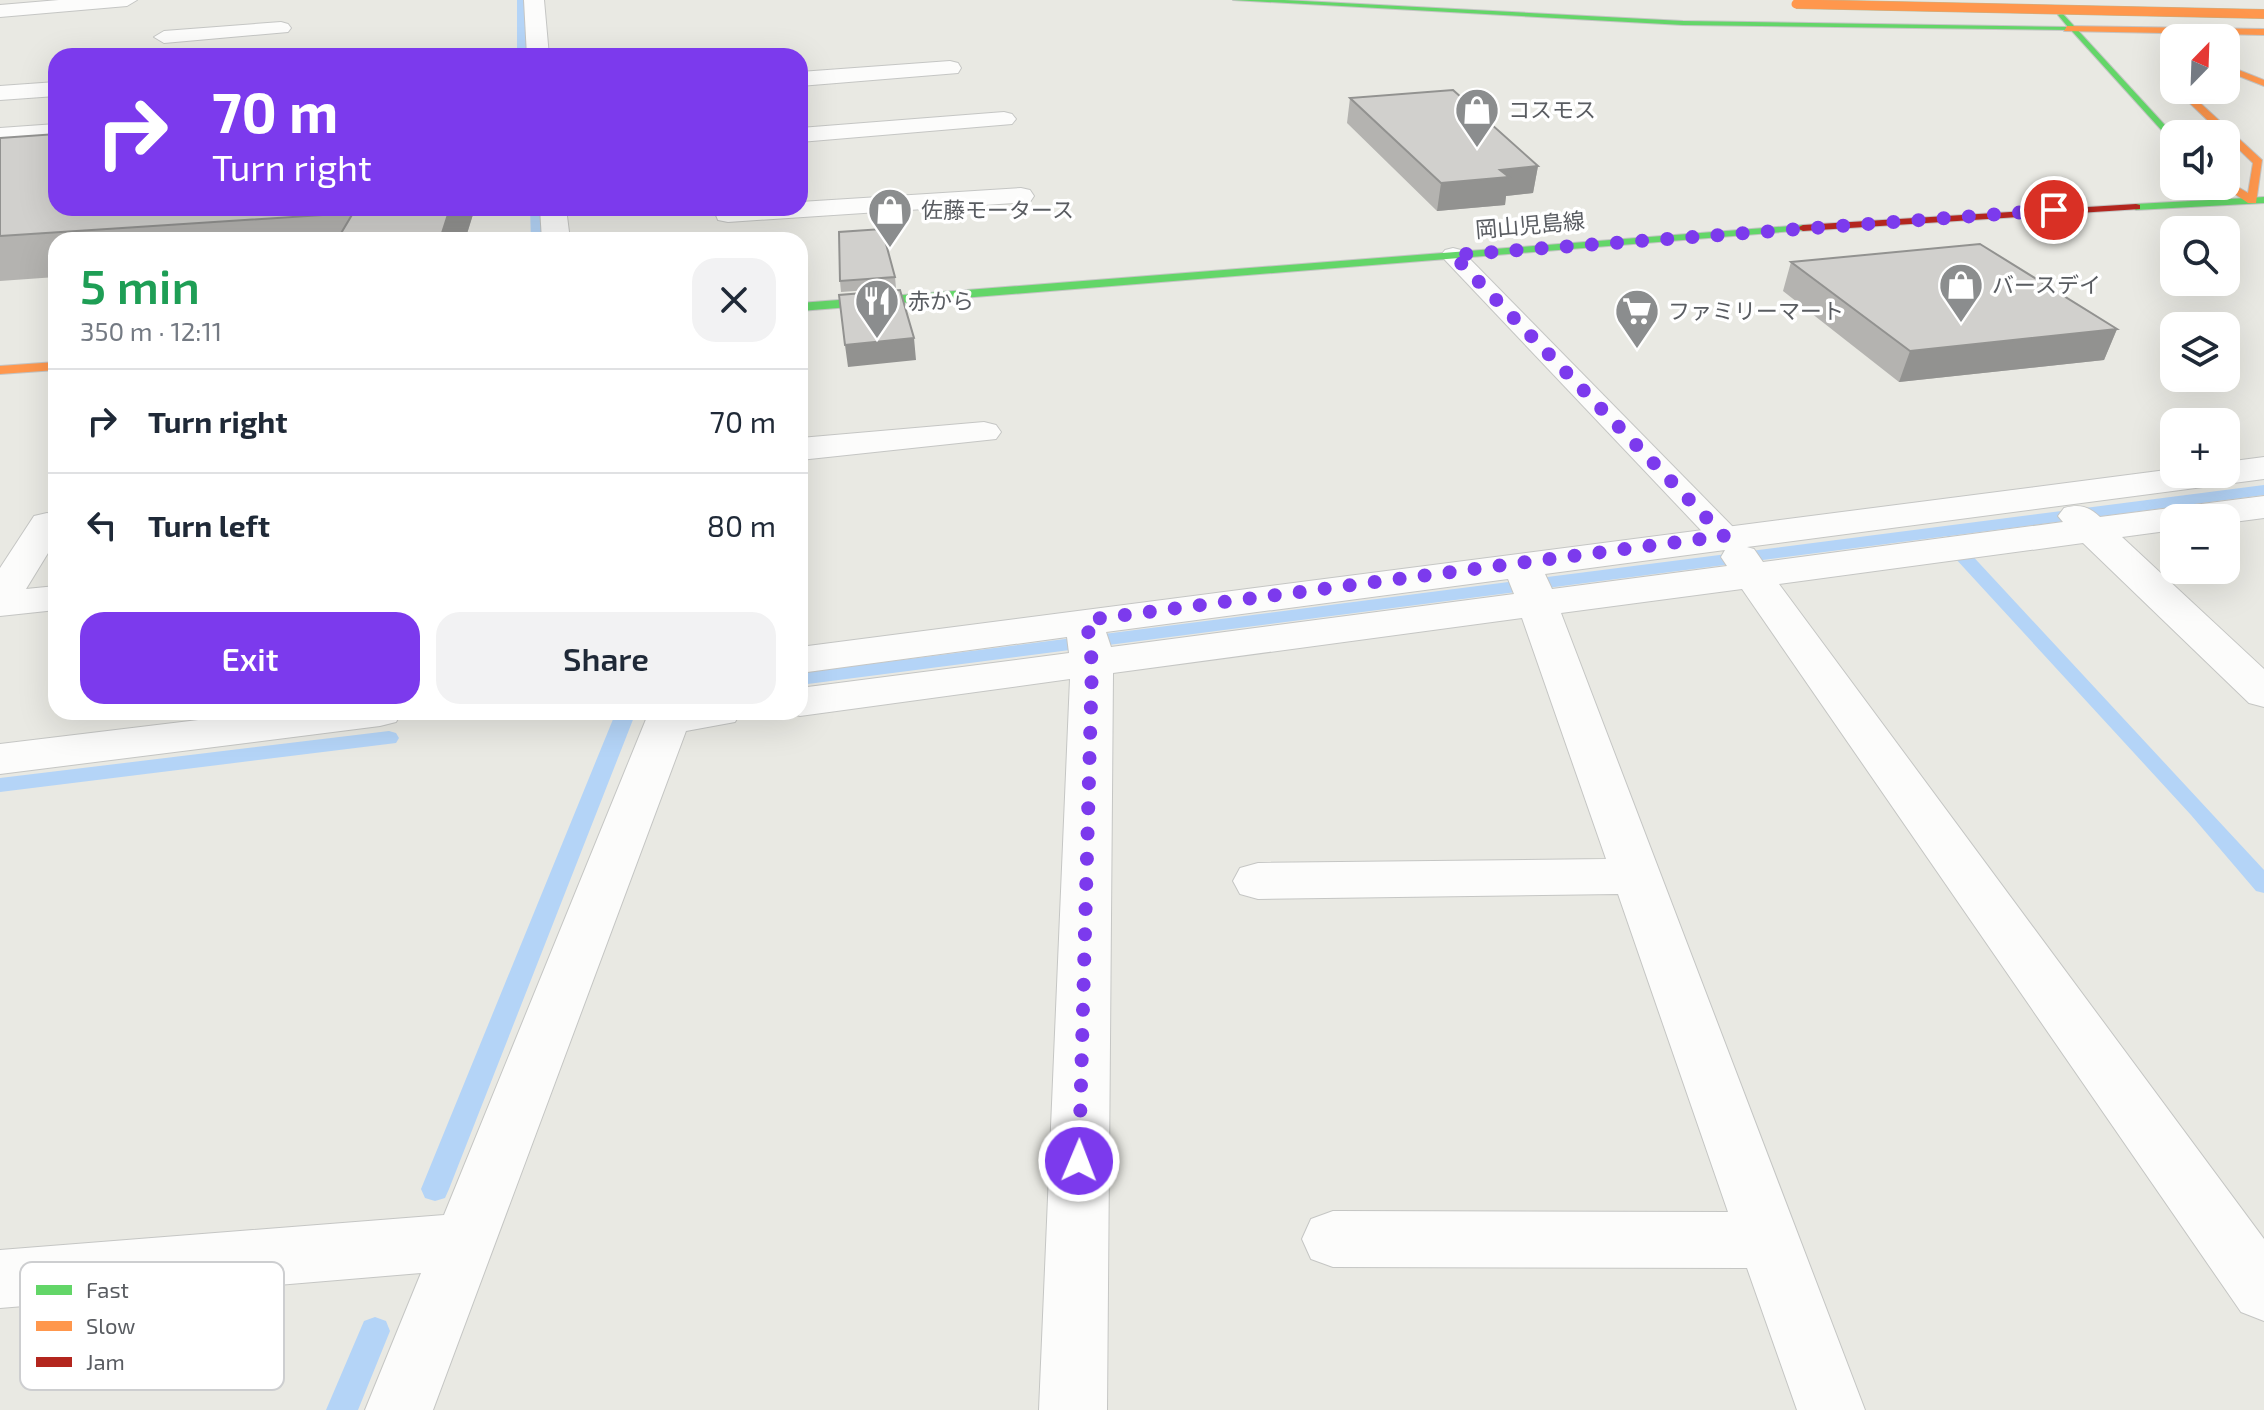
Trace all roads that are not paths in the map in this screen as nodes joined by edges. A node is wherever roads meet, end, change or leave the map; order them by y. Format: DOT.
graph roads {
  1 [pos="127,0"];
  2 [pos="534,0"];
  3 [pos="1237,0"];
  4 [pos="1963,0"];
  5 [pos="2051,0"];
  6 [pos="2094,0"];
  7 [pos="1789,4"];
  8 [pos="2264,6"];
  9 [pos="0,11"];
  10 [pos="2264,14"];
  11 [pos="2073,30"];
  12 [pos="2118,31"];
  13 [pos="2264,32"];
  14 [pos="164,37"];
  15 [pos="2135,47"];
  16 [pos="274,48"];
  17 [pos="537,48"];
  18 [pos="950,68"];
  19 [pos="2240,74"];
  20 [pos="808,78"];
  21 [pos="2264,83"];
  22 [pos="48,90"];
  23 [pos="0,93"];
  24 [pos="2196,104"];
  25 [pos="1004,119"];
  26 [pos="2160,126"];
  27 [pos="48,132"];
  28 [pos="808,134"];
  29 [pos="0,135"];
  30 [pos="2240,190"];
  31 [pos="1021,196"];
  32 [pos="2258,200"];
  33 [pos="808,209"];
  34 [pos="1453,255"];
  35 [pos="808,306"];
  36 [pos="48,367"];
  37 [pos="0,370"];
  38 [pos="984,432"];
  39 [pos="808,448"];
  40 [pos="2264,468"];
  41 [pos="2240,471"];
  42 [pos="2165,488"];
  43 [pos="2264,507"];
  44 [pos="2240,510"];
  45 [pos="2074,513"];
  46 [pos="2160,518"];
  47 [pos="47,524"];
  48 [pos="1739,557"];
  49 [pos="1530,584"];
  50 [pos="48,598"];
  51 [pos="0,601"];
  52 [pos="1089,641"];
  53 [pos="808,659"];
  54 [pos="2264,693"];
  55 [pos="808,700"];
  56 [pos="315,720"];
  57 [pos="667,720"];
  58 [pos="0,759"];
  59 [pos="1638,876"];
  60 [pos="1258,881"];
  61 [pos="1333,1239"];
  62 [pos="1770,1240"];
  63 [pos="465,1241"];
  64 [pos="208,1262"];
  65 [pos="20,1277"];
  66 [pos="0,1279"];
  67 [pos="2264,1291"];
  68 [pos="399,1410"];
  69 [pos="1073,1410"];
  70 [pos="1831,1410"];
  1 -- 9 [label="street"];
  2 -- 17 [label="street"];
  3 -- 11 [label="main road"];
  4 -- 8 [label="main road"];
  5 -- 11 [label="main road"];
  6 -- 12 [label="main road"];
  7 -- 10 [label="main road, bridge"];
  11 -- 12 [label="main road"];
  11 -- 26 [label="main road"];
  12 -- 13 [label="main road"];
  12 -- 15 [label="main road"];
  14 -- 16 [label="street"];
  18 -- 20 [label="street"];
  19 -- 21 [label="main road"];
  22 -- 23 [label="street"];
  24 -- 32 [label="main road"];
  25 -- 28 [label="street"];
  27 -- 29 [label="street"];
  30 -- 32 [label="main road"];
  31 -- 33 [label="street"];
  32 -- 34 [label="main road, 岡山児島線"];
  34 -- 35 [label="main road, 岡山児島線"];
  34 -- 48 [label="lane"];
  36 -- 37 [label="main road"];
  38 -- 39 [label="street"];
  40 -- 41 [label="street"];
  42 -- 45 [label="street"];
  43 -- 44 [label="street"];
  45 -- 46 [label="street"];
  45 -- 48 [label="street"];
  45 -- 48 [label="street"];
  45 -- 54 [label="street"];
  47 -- 51 [label="street"];
  48 -- 49 [label="street"];
  48 -- 67 [label="street"];
  49 -- 52 [label="street"];
  49 -- 59 [label="street"];
  50 -- 51 [label="street"];
  52 -- 53 [label="street"];
  52 -- 55 [label="street"];
  52 -- 69 [label="street"];
  56 -- 58 [label="street"];
  57 -- 63 [label="street"];
  59 -- 60 [label="street"];
  59 -- 62 [label="street"];
  61 -- 62 [label="street"];
  62 -- 70 [label="street"];
  63 -- 64 [label="street"];
  63 -- 68 [label="street"];
  65 -- 66 [label="street"];
}
